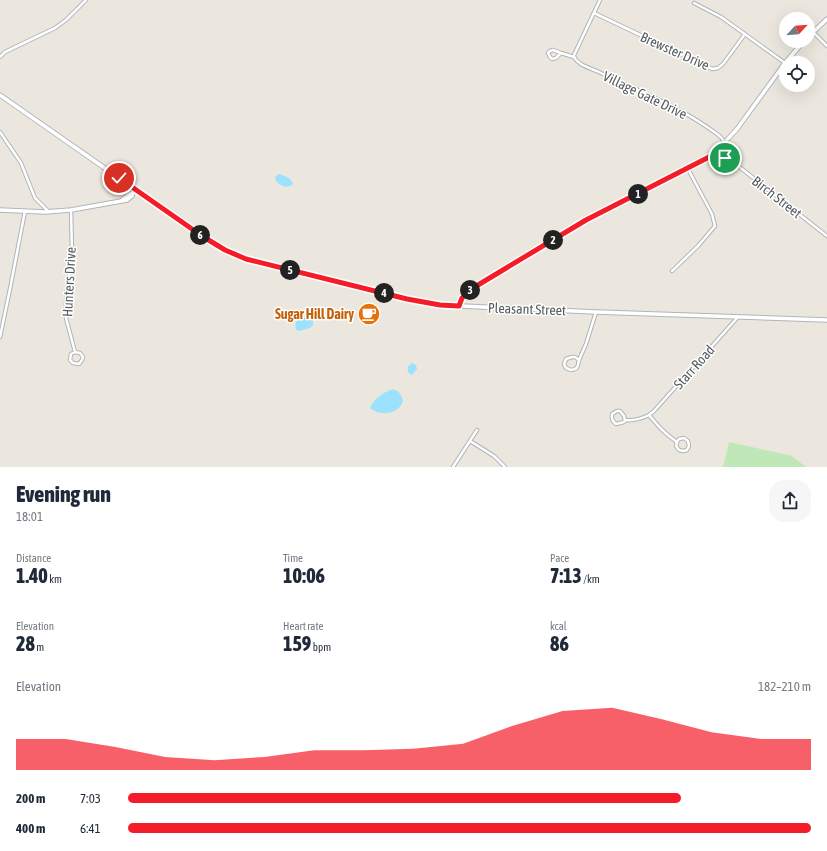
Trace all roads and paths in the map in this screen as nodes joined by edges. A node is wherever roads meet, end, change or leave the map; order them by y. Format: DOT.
graph roads {
  1 [pos="86,0"];
  2 [pos="600,0"];
  3 [pos="694,3"];
  4 [pos="594,13"];
  5 [pos="827,19"];
  6 [pos="815,29"];
  7 [pos="744,34"];
  8 [pos="815,35"];
  9 [pos="827,46"];
  10 [pos="798,48"];
  11 [pos="561,53"];
  12 [pos="790,56"];
  13 [pos="0,57"];
  14 [pos="574,57"];
  15 [pos="779,59"];
  16 [pos="779,70"];
  17 [pos="0,95"];
  18 [pos="0,132"];
  19 [pos="725,143"];
  20 [pos="713,155"];
  21 [pos="728,158"];
  22 [pos="688,169"];
  23 [pos="134,191"];
  24 [pos="0,210"];
  25 [pos="71,210"];
  26 [pos="25,211"];
  27 [pos="49,212"];
  28 [pos="827,236"];
  29 [pos="672,271"];
  30 [pos="459,306"];
  31 [pos="596,312"];
  32 [pos="738,317"];
  33 [pos="827,320"];
  34 [pos="0,337"];
  35 [pos="75,352"];
  36 [pos="579,360"];
  37 [pos="649,416"];
  38 [pos="625,420"];
  39 [pos="477,430"];
  40 [pos="470,441"];
  41 [pos="677,442"];
  42 [pos="453,467"];
  43 [pos="505,467"];
  1 -- 13 [label="street"];
  2 -- 4 [label="street"];
  3 -- 7 [label="street"];
  4 -- 7 [label="street, Brewster Drive"];
  4 -- 14 [label="street"];
  5 -- 6 [label="main road"];
  7 -- 15 [label="street"];
  8 -- 9 [label="street"];
  10 -- 12 [label="main road"];
  11 -- 11 [label="street, Village Gate Drive"];
  11 -- 14 [label="street, Village Gate Drive"];
  14 -- 19 [label="street, Village Gate Drive"];
  16 -- 19 [label="main road"];
  17 -- 23 [label="main road, Pleasant Street"];
  18 -- 27 [label="street"];
  19 -- 20 [label="main road"];
  19 -- 21 [label="street"];
  20 -- 21 [label="street, Birch Street"];
  20 -- 22 [label="main road"];
  21 -- 28 [label="street, Birch Street"];
  22 -- 29 [label="street"];
  22 -- 30 [label="main road"];
  23 -- 25 [label="main road"];
  23 -- 30 [label="main road, Pleasant Street"];
  24 -- 26 [label="main road"];
  25 -- 27 [label="main road"];
  25 -- 35 [label="street, Hunters Drive"];
  26 -- 27 [label="main road"];
  26 -- 34 [label="street"];
  30 -- 31 [label="main road, Pleasant Street"];
  31 -- 32 [label="main road, Pleasant Street"];
  31 -- 36 [label="street"];
  32 -- 33 [label="main road, Pleasant Street"];
  32 -- 37 [label="street, Starr Road"];
  35 -- 35 [label="street, Hunters Drive"];
  36 -- 36 [label="street"];
  37 -- 38 [label="street"];
  37 -- 41 [label="street"];
  38 -- 38 [label="street"];
  39 -- 40 [label="street"];
  40 -- 42 [label="street"];
  40 -- 43 [label="street"];
  41 -- 41 [label="street"];
}
